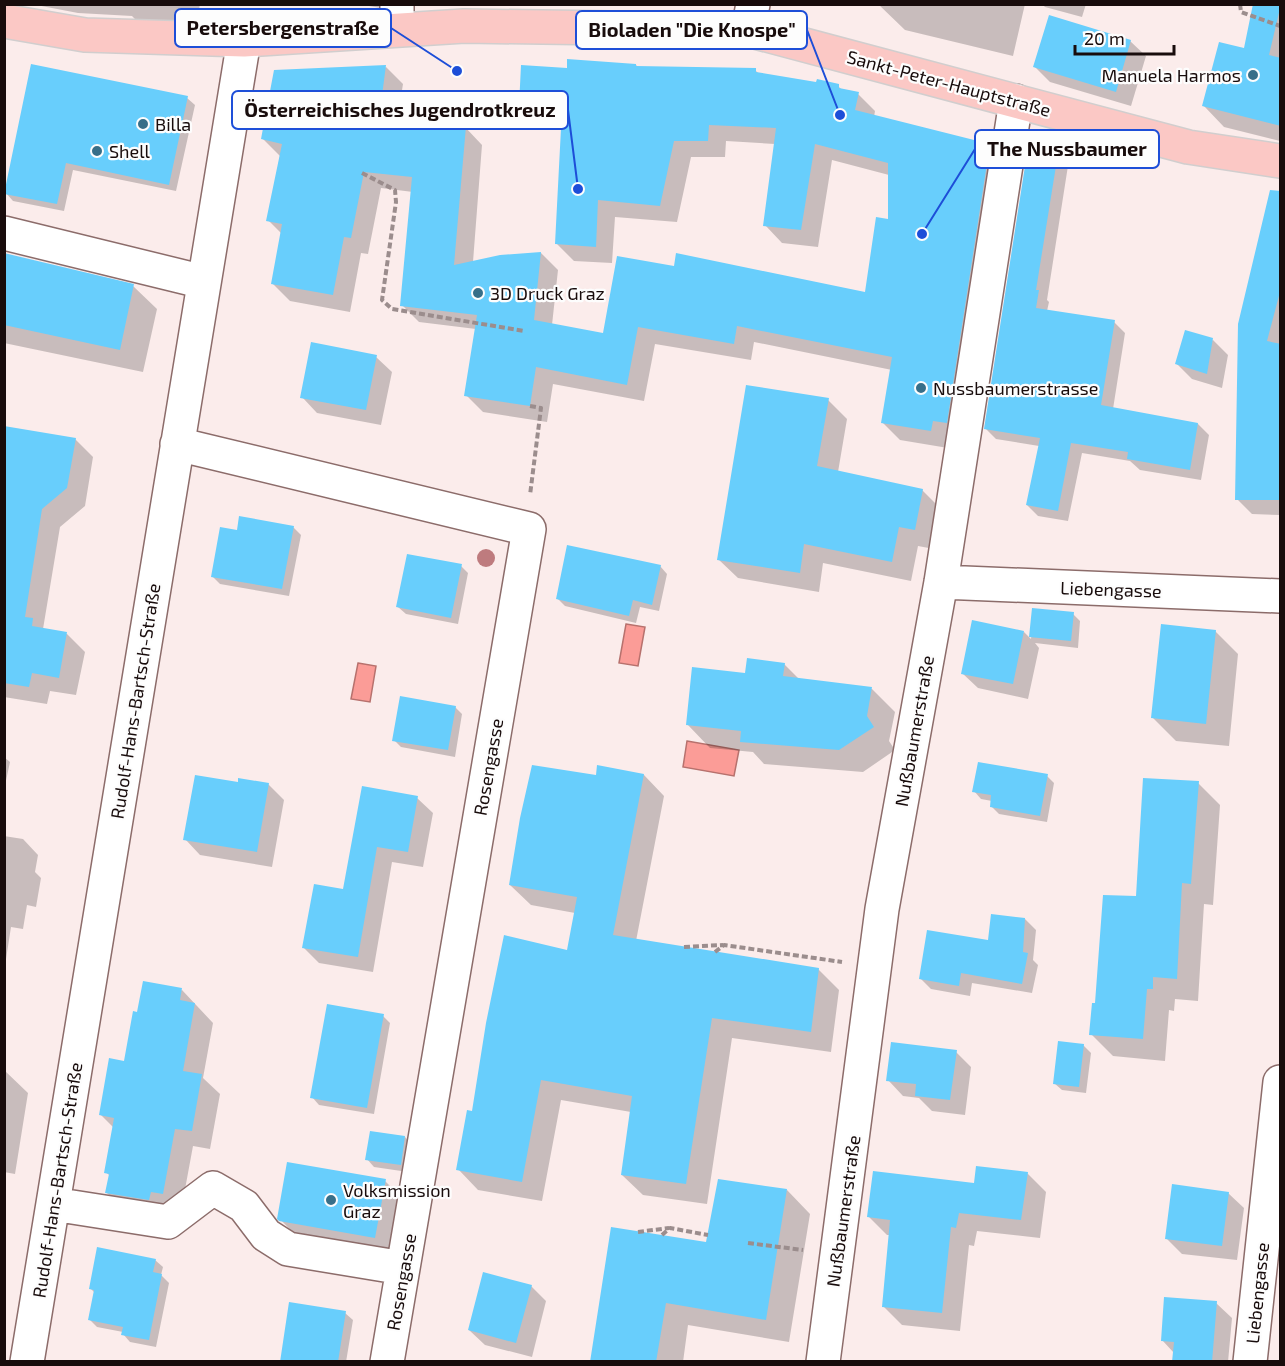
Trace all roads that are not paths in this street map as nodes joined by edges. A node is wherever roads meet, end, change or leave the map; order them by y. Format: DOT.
graph roads {
  1 [pos="397,17"];
  2 [pos="751,17"];
  3 [pos="4,21"];
  4 [pos="244,40"];
  5 [pos="1016,101"];
  6 [pos="1281,161"];
  7 [pos="4,233"];
  8 [pos="206,269"];
  9 [pos="177,444"];
  10 [pos="941,582"];
  11 [pos="1281,596"];
  12 [pos="1281,1082"];
  13 [pos="53,1203"];
  14 [pos="403,1268"];
  15 [pos="27,1362"];
  16 [pos="387,1362"];
  17 [pos="823,1362"];
  18 [pos="1250,1362"];
  1 -- 2 [label="main road, Sankt-Peter-Hauptstraße"];
  1 -- 4 [label="main road, Sankt-Peter-Hauptstraße"];
  2 -- 5 [label="main road, Sankt-Peter-Hauptstraße"];
  3 -- 4 [label="main road, Sankt-Peter-Hauptstraße"];
  4 -- 8 [label="street, Rudolf-Hans-Bartsch-Straße"];
  5 -- 6 [label="main road, Sankt-Peter-Hauptstraße"];
  5 -- 10 [label="street, Nußbaumerstraße"];
  7 -- 8 [label="street"];
  8 -- 9 [label="street, Rudolf-Hans-Bartsch-Straße"];
  9 -- 13 [label="street, Rudolf-Hans-Bartsch-Straße"];
  9 -- 14 [label="street, Rosengasse"];
  10 -- 11 [label="street, Liebengasse"];
  10 -- 17 [label="street, Nußbaumerstraße"];
  12 -- 18 [label="street, Liebengasse"];
  13 -- 14 [label="street"];
  13 -- 15 [label="street, Rudolf-Hans-Bartsch-Straße"];
  14 -- 16 [label="street, Rosengasse"];
}
